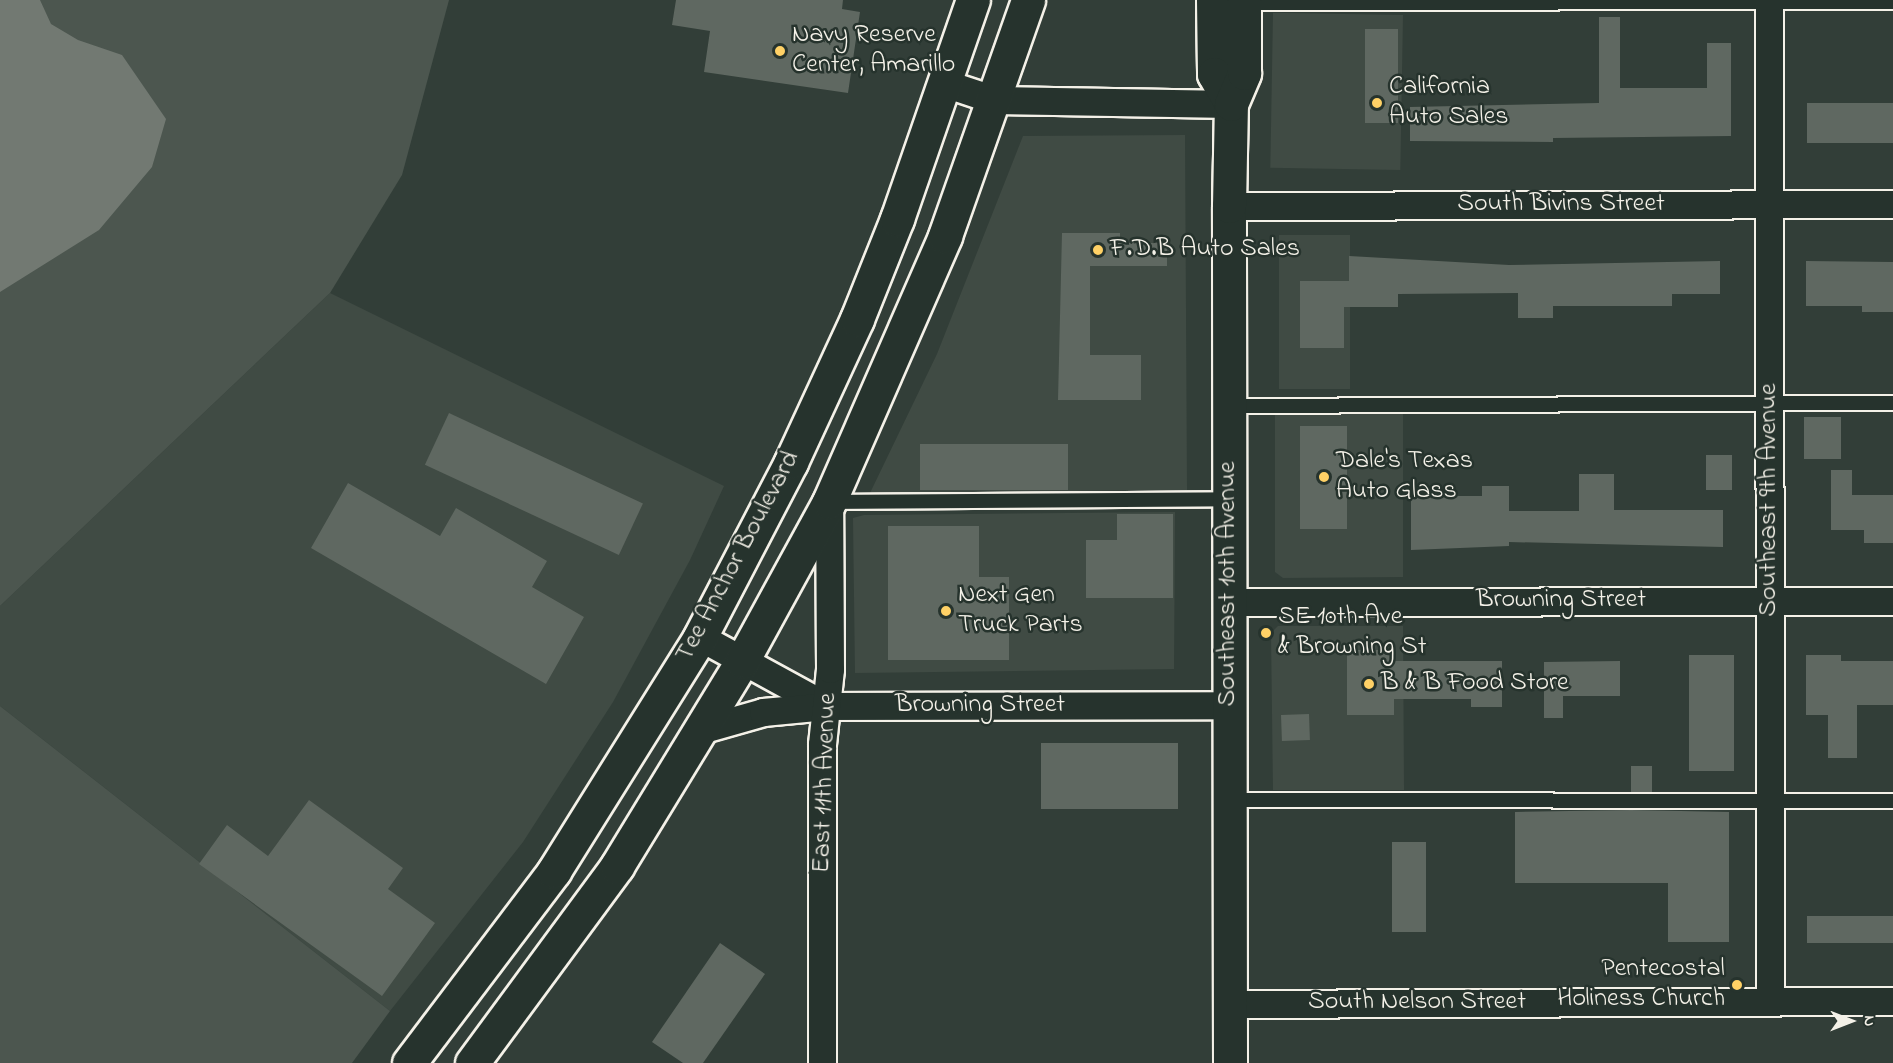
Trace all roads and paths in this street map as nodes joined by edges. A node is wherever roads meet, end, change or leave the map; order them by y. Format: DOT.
graph roads {
  1 [pos="973,0"];
  2 [pos="1028,0"];
  3 [pos="1234,1"];
  4 [pos="1769,1"];
  5 [pos="1893,2"];
  6 [pos="947,84"];
  7 [pos="995,100"];
  8 [pos="1231,104"];
  9 [pos="1769,204"];
  10 [pos="1893,204"];
  11 [pos="1229,206"];
  12 [pos="1893,403"];
  13 [pos="1770,404"];
  14 [pos="1229,406"];
  15 [pos="1229,499"];
  16 [pos="829,502"];
  17 [pos="1770,601"];
  18 [pos="1893,601"];
  19 [pos="1230,602"];
  20 [pos="700,637"];
  21 [pos="742,661"];
  22 [pos="1230,705"];
  23 [pos="826,706"];
  24 [pos="700,730"];
  25 [pos="1229,800"];
  26 [pos="1770,801"];
  27 [pos="1893,801"];
  28 [pos="1770,1000"];
  29 [pos="1893,1000"];
  30 [pos="1230,1004"];
  31 [pos="409,1063"];
  32 [pos="472,1063"];
  33 [pos="822,1063"];
  34 [pos="1230,1063"];
  1 -- 6 [label="main road, Tee Anchor Boulevard"];
  2 -- 7 [label="main road, Tee Anchor Boulevard"];
  3 -- 4 [label="lane"];
  3 -- 8 [label="main road"];
  4 -- 5 [label="lane"];
  4 -- 9 [label="street, Southeast 9th Avenue"];
  6 -- 7 [label="street"];
  6 -- 20 [label="main road, Tee Anchor Boulevard"];
  7 -- 8 [label="street"];
  7 -- 16 [label="main road, Tee Anchor Boulevard"];
  8 -- 11 [label="main road, Southeast 10th Avenue"];
  9 -- 10 [label="street, South Bivins Street"];
  9 -- 11 [label="street, South Bivins Street"];
  9 -- 13 [label="street, Southeast 9th Avenue"];
  11 -- 14 [label="main road, Southeast 10th Avenue"];
  12 -- 13 [label="lane"];
  13 -- 14 [label="lane"];
  13 -- 17 [label="street, Southeast 9th Avenue"];
  14 -- 15 [label="main road, Southeast 10th Avenue"];
  15 -- 16 [label="lane"];
  15 -- 19 [label="main road, Southeast 10th Avenue"];
  16 -- 21 [label="main road, Tee Anchor Boulevard"];
  16 -- 23 [label="street, East 11th Avenue"];
  17 -- 18 [label="street, Browning Street"];
  17 -- 19 [label="street, Browning Street"];
  17 -- 26 [label="street, Southeast 9th Avenue"];
  19 -- 22 [label="main road, Southeast 10th Avenue"];
  20 -- 21 [label="street, Browning Street"];
  20 -- 31 [label="main road, Tee Anchor Boulevard"];
  21 -- 23 [label="street, Browning Street"];
  21 -- 24 [label="main road, Tee Anchor Boulevard"];
  22 -- 23 [label="street, Browning Street"];
  22 -- 25 [label="main road, Southeast 10th Avenue"];
  23 -- 24 [label="street"];
  23 -- 33 [label="street, East 11th Avenue"];
  24 -- 32 [label="main road, Tee Anchor Boulevard"];
  25 -- 26 [label="lane"];
  25 -- 30 [label="main road, Southeast 10th Avenue"];
  26 -- 27 [label="lane"];
  26 -- 28 [label="street, Southeast 9th Avenue"];
  28 -- 29 [label="street, South Nelson Street"];
  28 -- 30 [label="street, South Nelson Street"];
  30 -- 34 [label="main road, Southeast 10th Avenue"];
}
